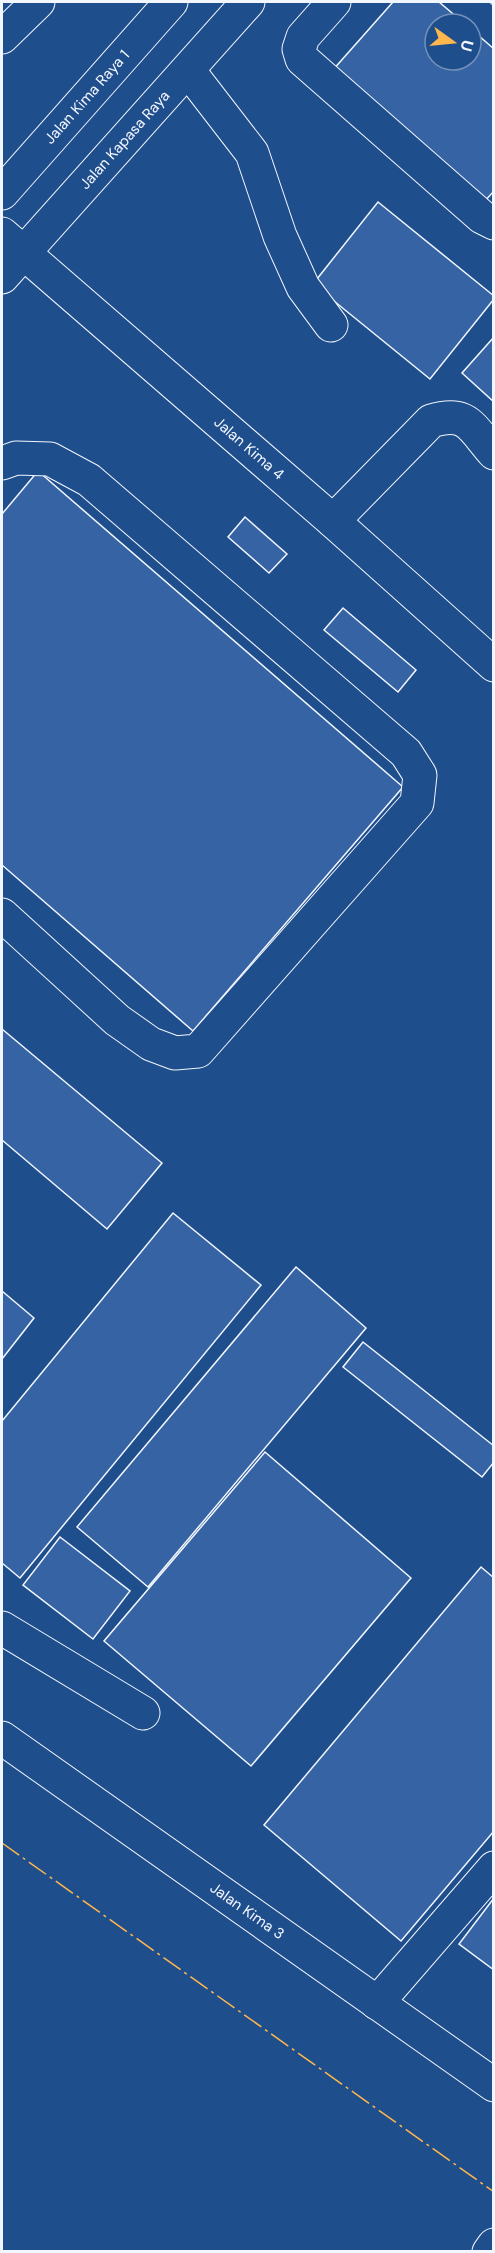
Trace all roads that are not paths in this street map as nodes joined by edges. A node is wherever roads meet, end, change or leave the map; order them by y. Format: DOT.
graph roads {
  1 [pos="38,2"];
  2 [pos="171,2"];
  3 [pos="248,2"];
  4 [pos="334,2"];
  5 [pos="2,37"];
  6 [pos="188,70"];
  7 [pos="2,193"];
  8 [pos="494,223"];
  9 [pos="8,254"];
  10 [pos="331,325"];
  11 [pos="494,453"];
  12 [pos="2,463"];
  13 [pos="333,521"];
  14 [pos="494,666"];
  15 [pos="2,915"];
  16 [pos="2,1628"];
  17 [pos="143,1713"];
  18 [pos="2,1738"];
  19 [pos="494,1868"];
  20 [pos="377,2003"];
  21 [pos="494,2085"];
  22 [pos="494,2245"];
  23 [pos="489,2252"];
  1 -- 5 [label="street"];
  2 -- 7 [label="street, Jalan Kima Raya 1"];
  3 -- 6 [label="street, Jalan Kapasa Raya"];
  4 -- 8 [label="street"];
  6 -- 9 [label="street, Jalan Kapasa Raya"];
  6 -- 10 [label="street"];
  9 -- 13 [label="street, Jalan Kima 4"];
  11 -- 13 [label="street"];
  12 -- 15 [label="street"];
  13 -- 14 [label="street, Jalan Kima 4"];
  16 -- 17 [label="street"];
  18 -- 20 [label="street, Jalan Kima 3"];
  19 -- 20 [label="street"];
  20 -- 21 [label="street, Jalan Kima 3"];
  22 -- 23 [label="street"];
}
